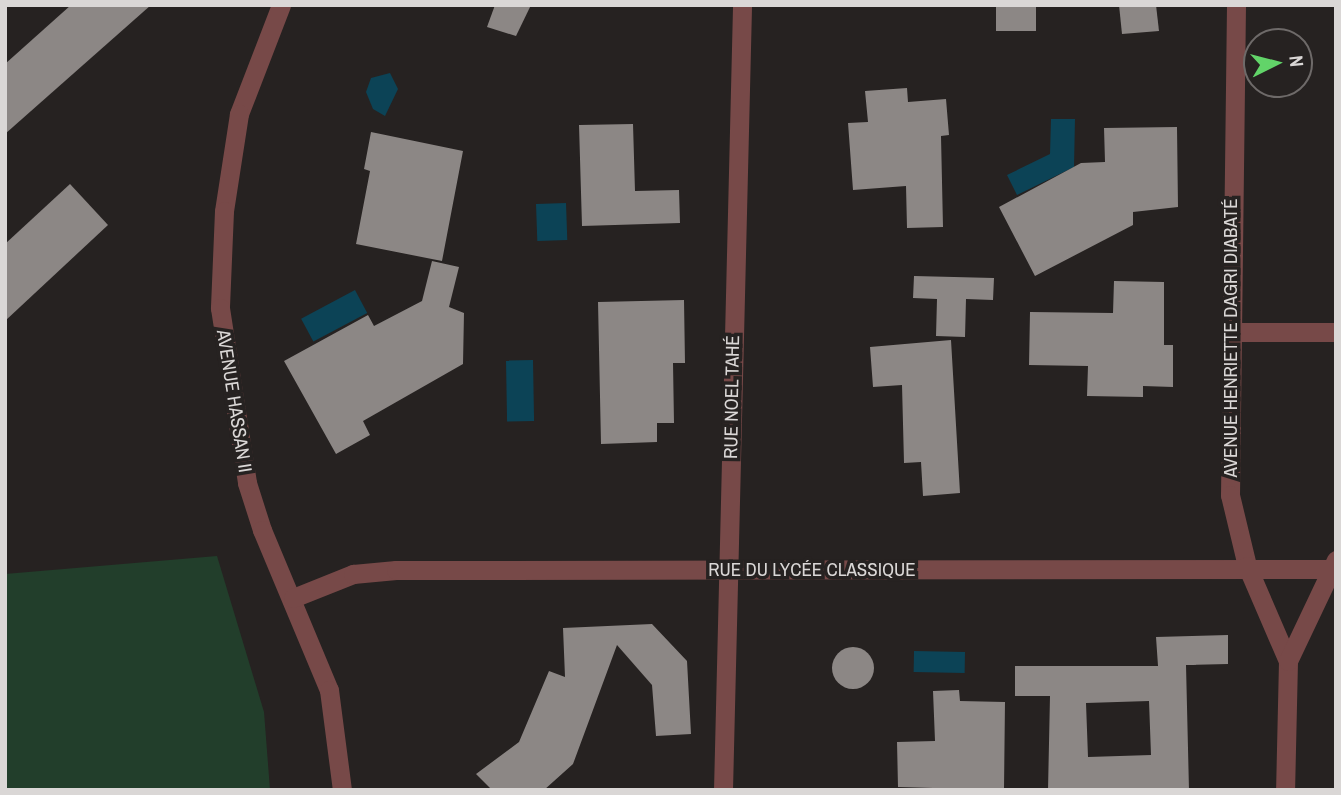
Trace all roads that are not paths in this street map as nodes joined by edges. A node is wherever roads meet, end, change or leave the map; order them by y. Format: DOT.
graph roads {
  1 [pos="281,5"];
  2 [pos="742,5"];
  3 [pos="1236,5"];
  4 [pos="1230,332"];
  5 [pos="1336,332"];
  6 [pos="1247,566"];
  7 [pos="1335,566"];
  8 [pos="728,570"];
  9 [pos="293,598"];
  10 [pos="1288,661"];
  11 [pos="342,790"];
  12 [pos="723,790"];
  13 [pos="1286,790"];
  1 -- 9 [label="street, AVENUE HASSAN II"];
  2 -- 8 [label="street, RUE NOEL TAHÉ"];
  3 -- 4 [label="street, AVENUE HENRIETTE DAGRI DIABATÉ"];
  4 -- 5 [label="street"];
  4 -- 6 [label="street, AVENUE HENRIETTE DAGRI DIABATÉ"];
  6 -- 7 [label="street, RUE DU LYCÉE CLASSIQUE"];
  6 -- 8 [label="street, RUE DU LYCÉE CLASSIQUE"];
  6 -- 10 [label="street, AVENUE HENRIETTE DAGRI DIABATÉ"];
  7 -- 10 [label="street, AVENUE HENRIETTE DAGRI DIABATÉ"];
  8 -- 9 [label="street, RUE DU LYCÉE CLASSIQUE"];
  8 -- 12 [label="street, RUE NOEL TAHÉ"];
  9 -- 11 [label="street, AVENUE HASSAN II"];
  10 -- 13 [label="street, AVENUE HENRIETTE DAGRI DIABATÉ"];
}
